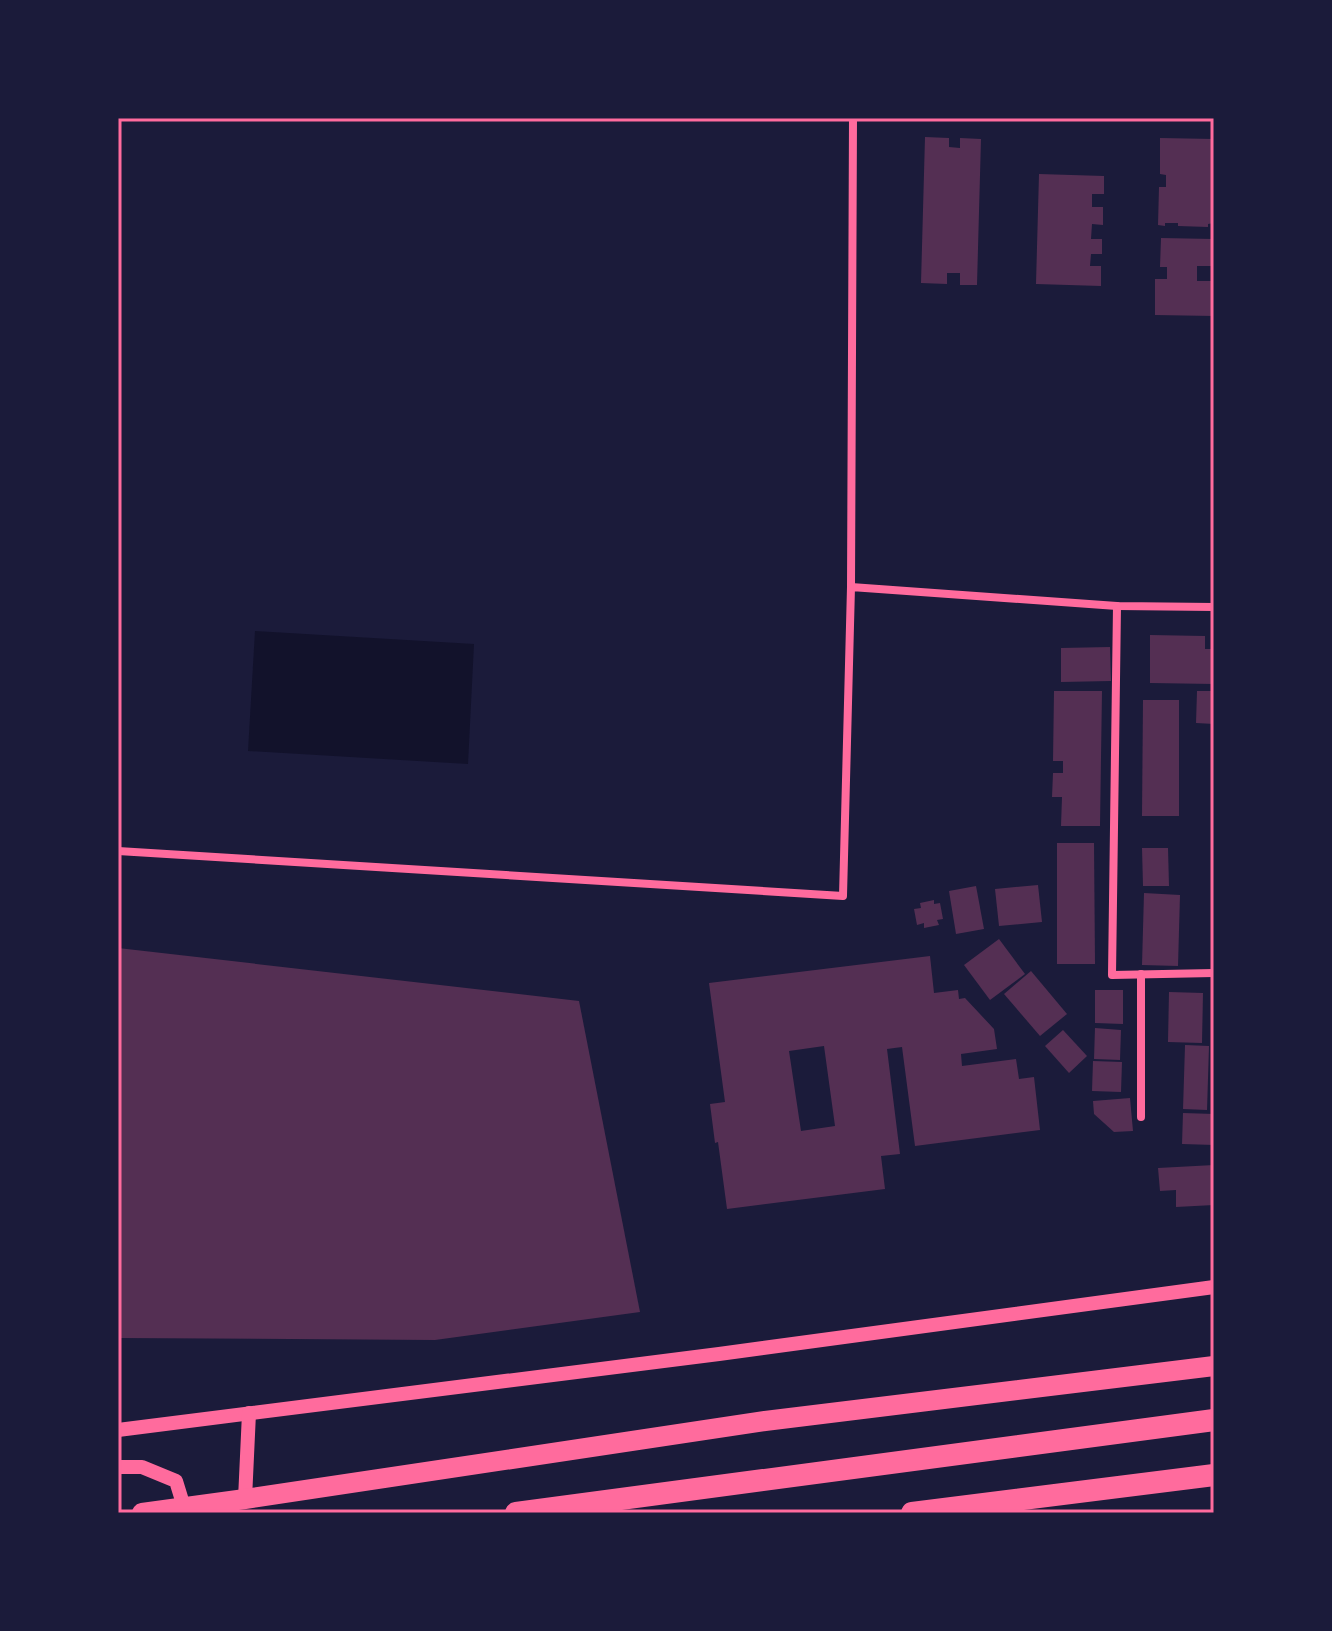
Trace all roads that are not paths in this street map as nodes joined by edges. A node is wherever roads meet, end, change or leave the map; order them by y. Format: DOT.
graph roads {
  1 [pos="853,118"];
  2 [pos="851,587"];
  3 [pos="1117,606"];
  4 [pos="1214,607"];
  5 [pos="118,851"];
  6 [pos="1214,973"];
  7 [pos="1141,974"];
  8 [pos="1141,1117"];
  9 [pos="1214,1287"];
  10 [pos="1214,1366"];
  11 [pos="249,1413"];
  12 [pos="1214,1420"];
  13 [pos="118,1430"];
  14 [pos="118,1467"];
  15 [pos="1214,1475"];
  16 [pos="245,1499"];
  17 [pos="184,1507"];
  18 [pos="142,1513"];
  19 [pos="516,1513"];
  20 [pos="912,1513"];
  1 -- 2 [label="street"];
  2 -- 3 [label="street"];
  2 -- 5 [label="street"];
  3 -- 4 [label="street"];
  3 -- 7 [label="street"];
  6 -- 7 [label="street"];
  7 -- 8 [label="street"];
  9 -- 11 [label="street"];
  10 -- 16 [label="main road"];
  11 -- 13 [label="street"];
  11 -- 16 [label="street"];
  12 -- 19 [label="highway"];
  14 -- 17 [label="street"];
  15 -- 20 [label="highway"];
  16 -- 17 [label="main road"];
  17 -- 18 [label="main road"];
}
